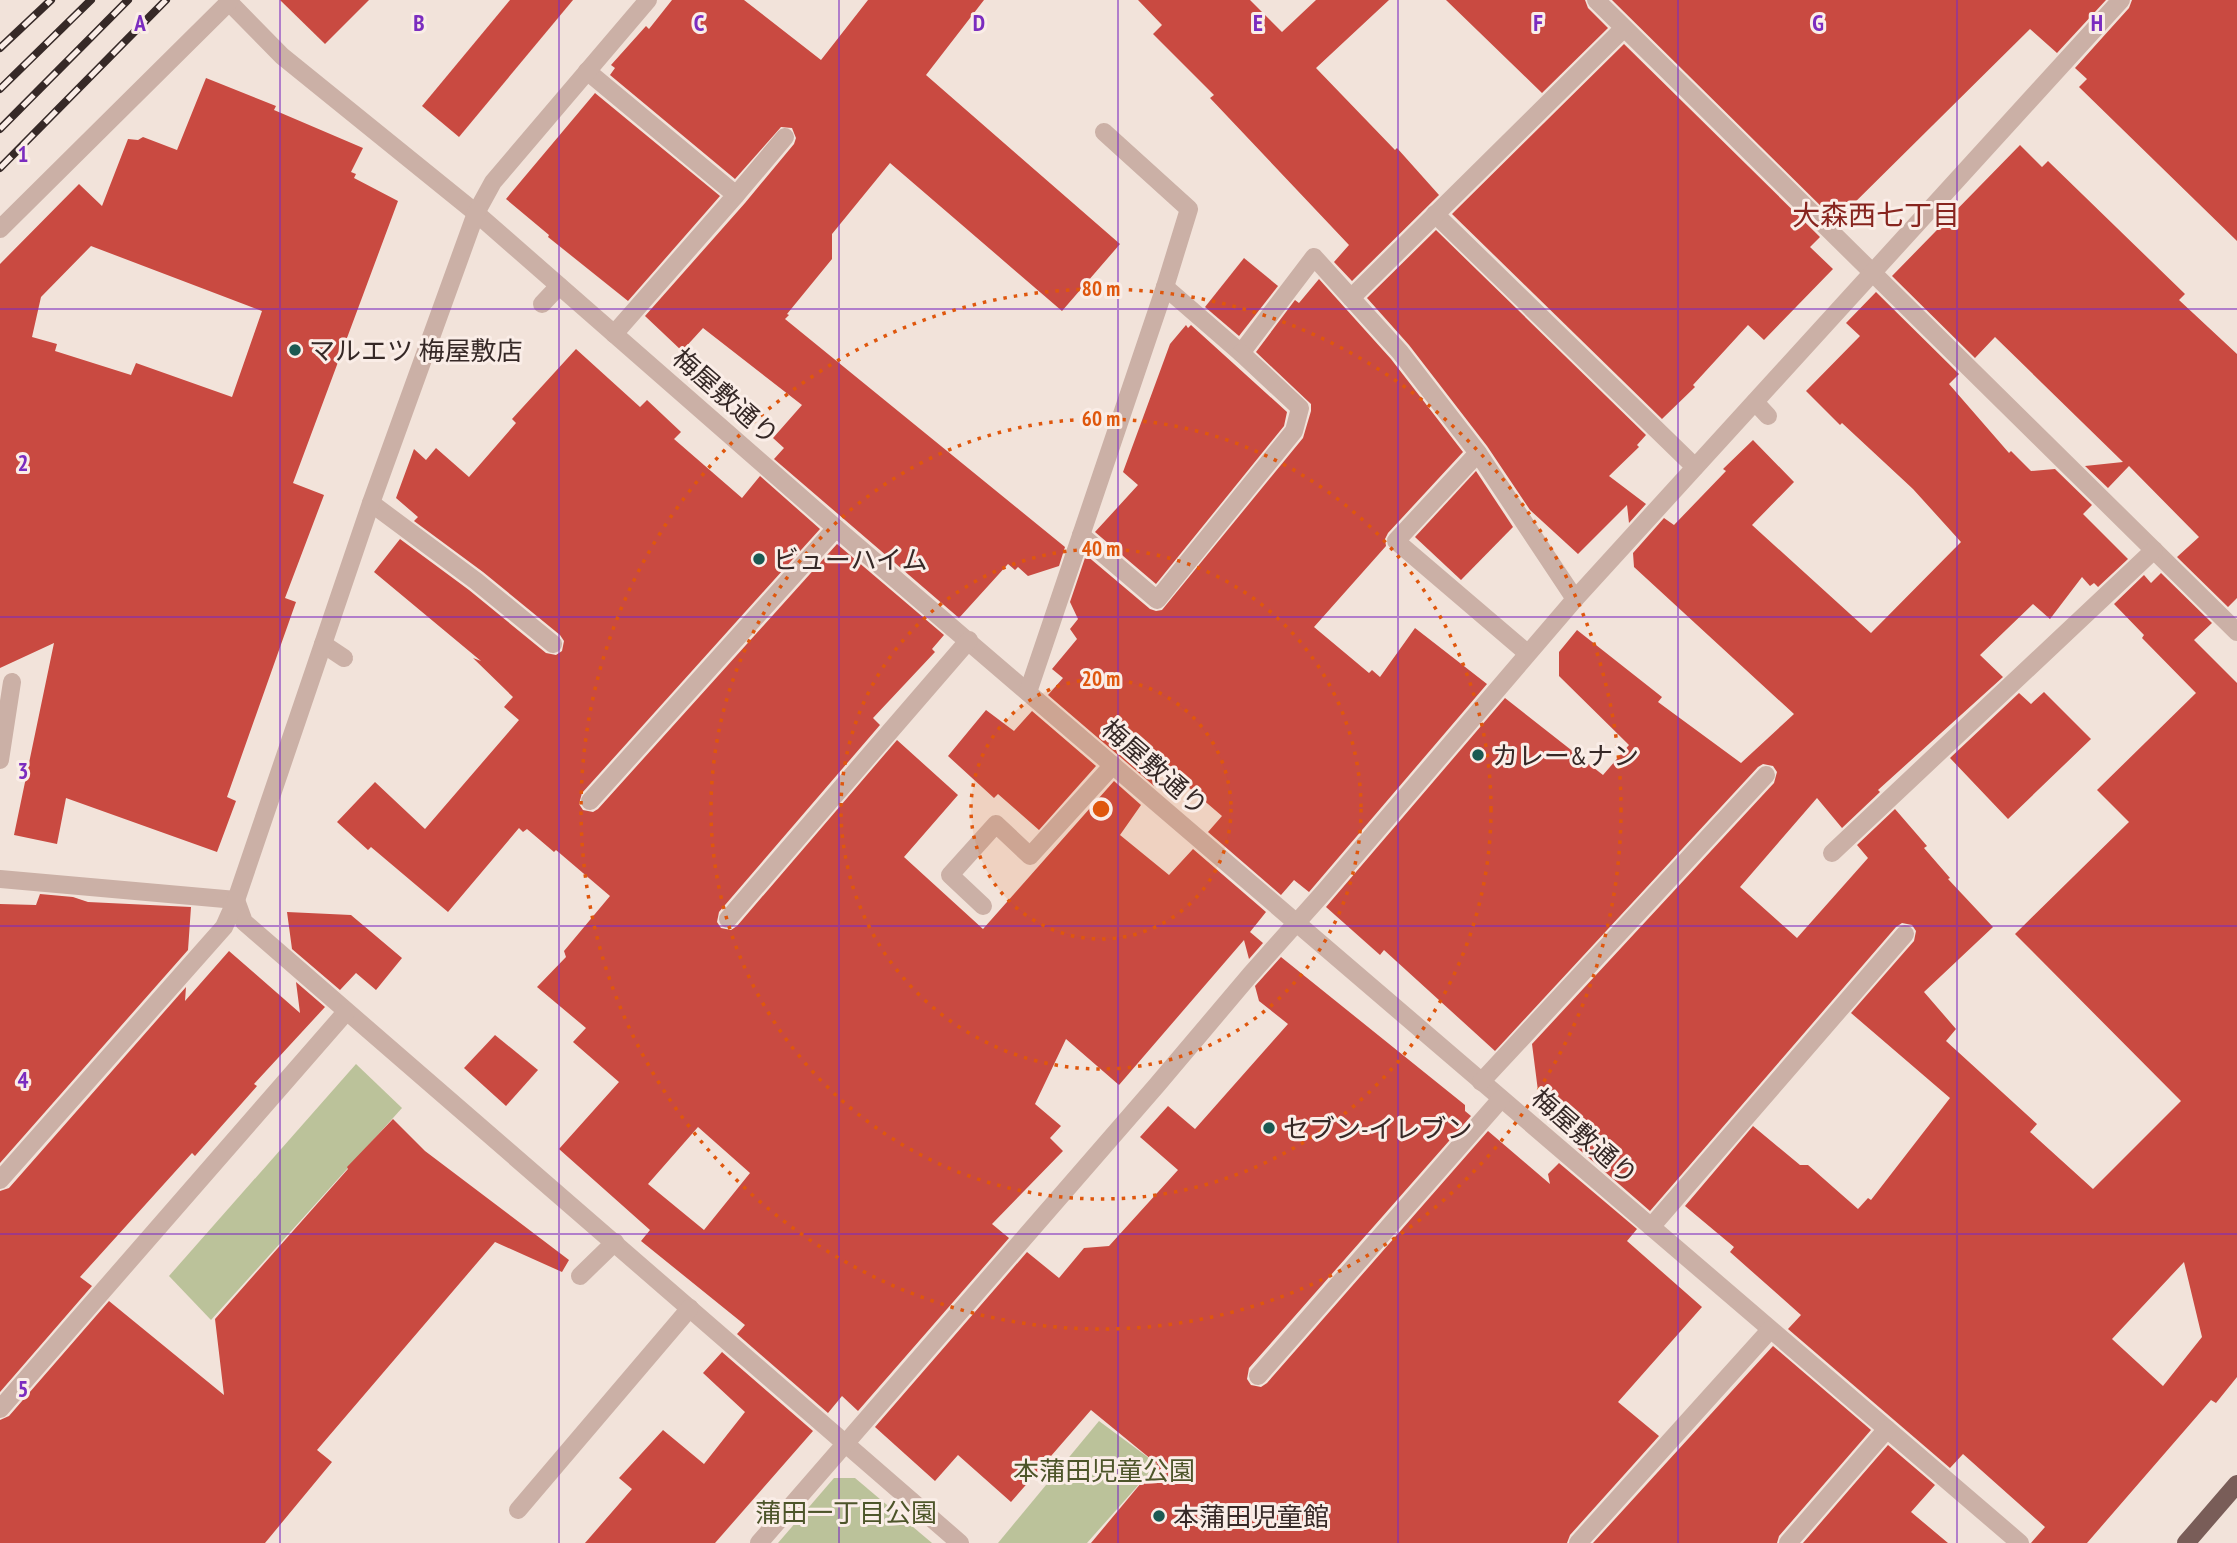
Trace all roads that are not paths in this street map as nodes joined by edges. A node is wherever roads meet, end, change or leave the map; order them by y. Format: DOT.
graph roads {
  1 [pos="648,0"];
  2 [pos="1596,0"];
  3 [pos="2121,0"];
  4 [pos="228,1"];
  5 [pos="1624,28"];
  6 [pos="587,71"];
  7 [pos="1104,132"];
  8 [pos="785,136"];
  9 [pos="737,195"];
  10 [pos="475,214"];
  11 [pos="1435,214"];
  12 [pos="0,229"];
  13 [pos="1872,271"];
  14 [pos="559,286"];
  15 [pos="1165,288"];
  16 [pos="1351,298"];
  17 [pos="542,304"];
  18 [pos="614,334"];
  19 [pos="1241,354"];
  20 [pos="1755,402"];
  21 [pos="1768,416"];
  22 [pos="1478,453"];
  23 [pos="1695,467"];
  24 [pos="371,503"];
  25 [pos="836,528"];
  26 [pos="1082,535"];
  27 [pos="2154,550"];
  28 [pos="1574,599"];
  29 [pos="2237,632"];
  30 [pos="969,640"];
  31 [pos="323,644"];
  32 [pos="554,644"];
  33 [pos="1527,653"];
  34 [pos="344,658"];
  35 [pos="12,682"];
  36 [pos="1028,692"];
  37 [pos="0,760"];
  38 [pos="1113,765"];
  39 [pos="1766,775"];
  40 [pos="590,801"];
  41 [pos="1832,853"];
  42 [pos="0,879"];
  43 [pos="236,900"];
  44 [pos="983,906"];
  45 [pos="728,919"];
  46 [pos="1296,924"];
  47 [pos="1905,934"];
  48 [pos="346,1012"];
  49 [pos="1481,1082"];
  50 [pos="1501,1099"];
  51 [pos="0,1180"];
  52 [pos="1651,1227"];
  53 [pos="615,1242"];
  54 [pos="580,1276"];
  55 [pos="690,1308"];
  56 [pos="1770,1329"];
  57 [pos="1258,1376"];
  58 [pos="0,1409"];
  59 [pos="1887,1429"];
  60 [pos="844,1444"];
  61 [pos="2237,1484"];
  62 [pos="518,1510"];
  63 [pos="759,1543"];
  64 [pos="960,1543"];
  65 [pos="1577,1543"];
  66 [pos="1788,1543"];
  67 [pos="2020,1543"];
  68 [pos="2186,1543"];
  1 -- 6 [label="street"];
  2 -- 5 [label="street"];
  3 -- 13 [label="street"];
  4 -- 10 [label="street, 梅屋敷通り"];
  4 -- 12 [label="street"];
  5 -- 11 [label="street"];
  5 -- 13 [label="street"];
  6 -- 9 [label="street"];
  6 -- 10 [label="street"];
  7 -- 15 [label="street"];
  8 -- 9 [label="street"];
  9 -- 18 [label="street"];
  10 -- 14 [label="street, 梅屋敷通り"];
  10 -- 24 [label="street"];
  11 -- 16 [label="street"];
  11 -- 23 [label="street"];
  13 -- 20 [label="street"];
  13 -- 27 [label="street"];
  14 -- 17 [label="street"];
  14 -- 18 [label="street, 梅屋敷通り"];
  15 -- 19 [label="street"];
  15 -- 26 [label="street"];
  16 -- 19 [label="street"];
  16 -- 22 [label="street"];
  18 -- 25 [label="street, 梅屋敷通り"];
  19 -- 26 [label="street"];
  20 -- 21 [label="street"];
  20 -- 23 [label="street"];
  22 -- 28 [label="street"];
  22 -- 33 [label="street"];
  23 -- 28 [label="street"];
  24 -- 31 [label="street"];
  24 -- 32 [label="street"];
  25 -- 30 [label="street, 梅屋敷通り"];
  25 -- 40 [label="street"];
  26 -- 36 [label="street"];
  27 -- 29 [label="street"];
  27 -- 41 [label="street"];
  28 -- 33 [label="street"];
  30 -- 36 [label="street, 梅屋敷通り"];
  30 -- 45 [label="street"];
  31 -- 34 [label="street"];
  31 -- 43 [label="street"];
  33 -- 46 [label="street"];
  35 -- 37 [label="street"];
  36 -- 38 [label="street, 梅屋敷通り"];
  38 -- 44 [label="street"];
  38 -- 46 [label="street, 梅屋敷通り"];
  39 -- 49 [label="street"];
  42 -- 43 [label="street"];
  43 -- 48 [label="street"];
  43 -- 51 [label="street"];
  46 -- 49 [label="street, 梅屋敷通り"];
  46 -- 60 [label="street"];
  47 -- 52 [label="street"];
  48 -- 53 [label="street"];
  48 -- 58 [label="street"];
  49 -- 50 [label="street, 梅屋敷通り"];
  50 -- 52 [label="street, 梅屋敷通り"];
  50 -- 57 [label="street"];
  52 -- 56 [label="street, 梅屋敷通り"];
  53 -- 54 [label="street"];
  53 -- 55 [label="street"];
  55 -- 60 [label="street"];
  55 -- 62 [label="street"];
  56 -- 59 [label="street, 梅屋敷通り"];
  56 -- 65 [label="street"];
  59 -- 66 [label="street"];
  59 -- 67 [label="street, 梅屋敷通り"];
  60 -- 63 [label="street"];
  60 -- 64 [label="street"];
  61 -- 68 [label="main road"];
}
